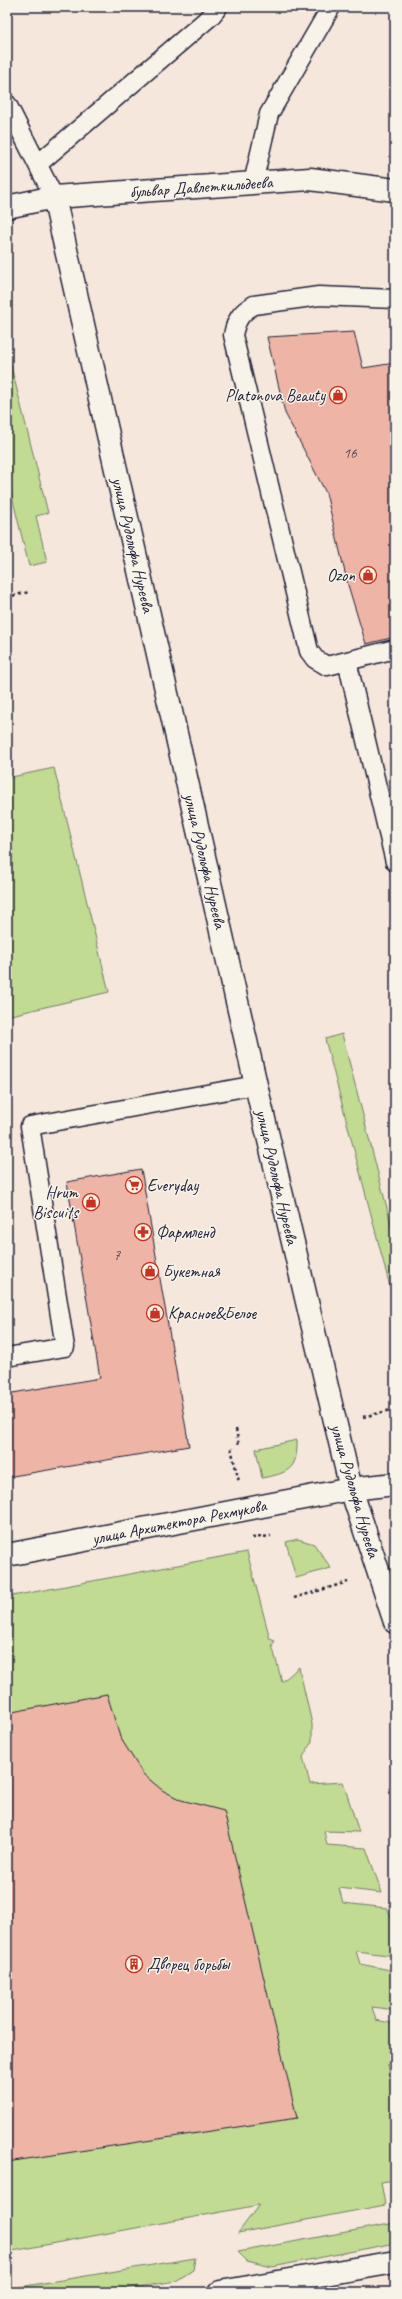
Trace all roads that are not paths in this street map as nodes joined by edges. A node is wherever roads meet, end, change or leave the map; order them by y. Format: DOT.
graph roads {
  1 [pos="218,7"];
  2 [pos="331,7"];
  3 [pos="7,104"];
  4 [pos="38,164"];
  5 [pos="253,183"];
  6 [pos="395,190"];
  7 [pos="54,197"];
  8 [pos="7,207"];
  9 [pos="395,299"];
  10 [pos="395,649"];
  11 [pos="347,661"];
  12 [pos="395,862"];
  13 [pos="256,1086"];
  14 [pos="7,1357"];
  15 [pos="395,1484"];
  16 [pos="351,1489"];
  17 [pos="7,1555"];
  18 [pos="395,1622"];
  19 [pos="395,2262"];
  20 [pos="220,2292"];
  1 -- 4 [label="lane"];
  2 -- 5 [label="lane"];
  3 -- 4 [label="lane, улица Рудольфа Нуреева"];
  4 -- 7 [label="lane, улица Рудольфа Нуреева"];
  5 -- 6 [label="street, бульвар Давлеткильдеева"];
  5 -- 7 [label="street, бульвар Давлеткильдеева"];
  7 -- 8 [label="street, бульвар Давлеткильдеева"];
  7 -- 13 [label="street, улица Рудольфа Нуреева"];
  9 -- 11 [label="lane"];
  10 -- 11 [label="lane"];
  11 -- 12 [label="lane"];
  13 -- 14 [label="lane"];
  13 -- 16 [label="street, улица Рудольфа Нуреева"];
  15 -- 16 [label="street, улица Архитектора Рехмукова"];
  16 -- 17 [label="street, улица Архитектора Рехмукова"];
  16 -- 18 [label="street, улица Рудольфа Нуреева"];
  19 -- 20 [label="street"];
}
